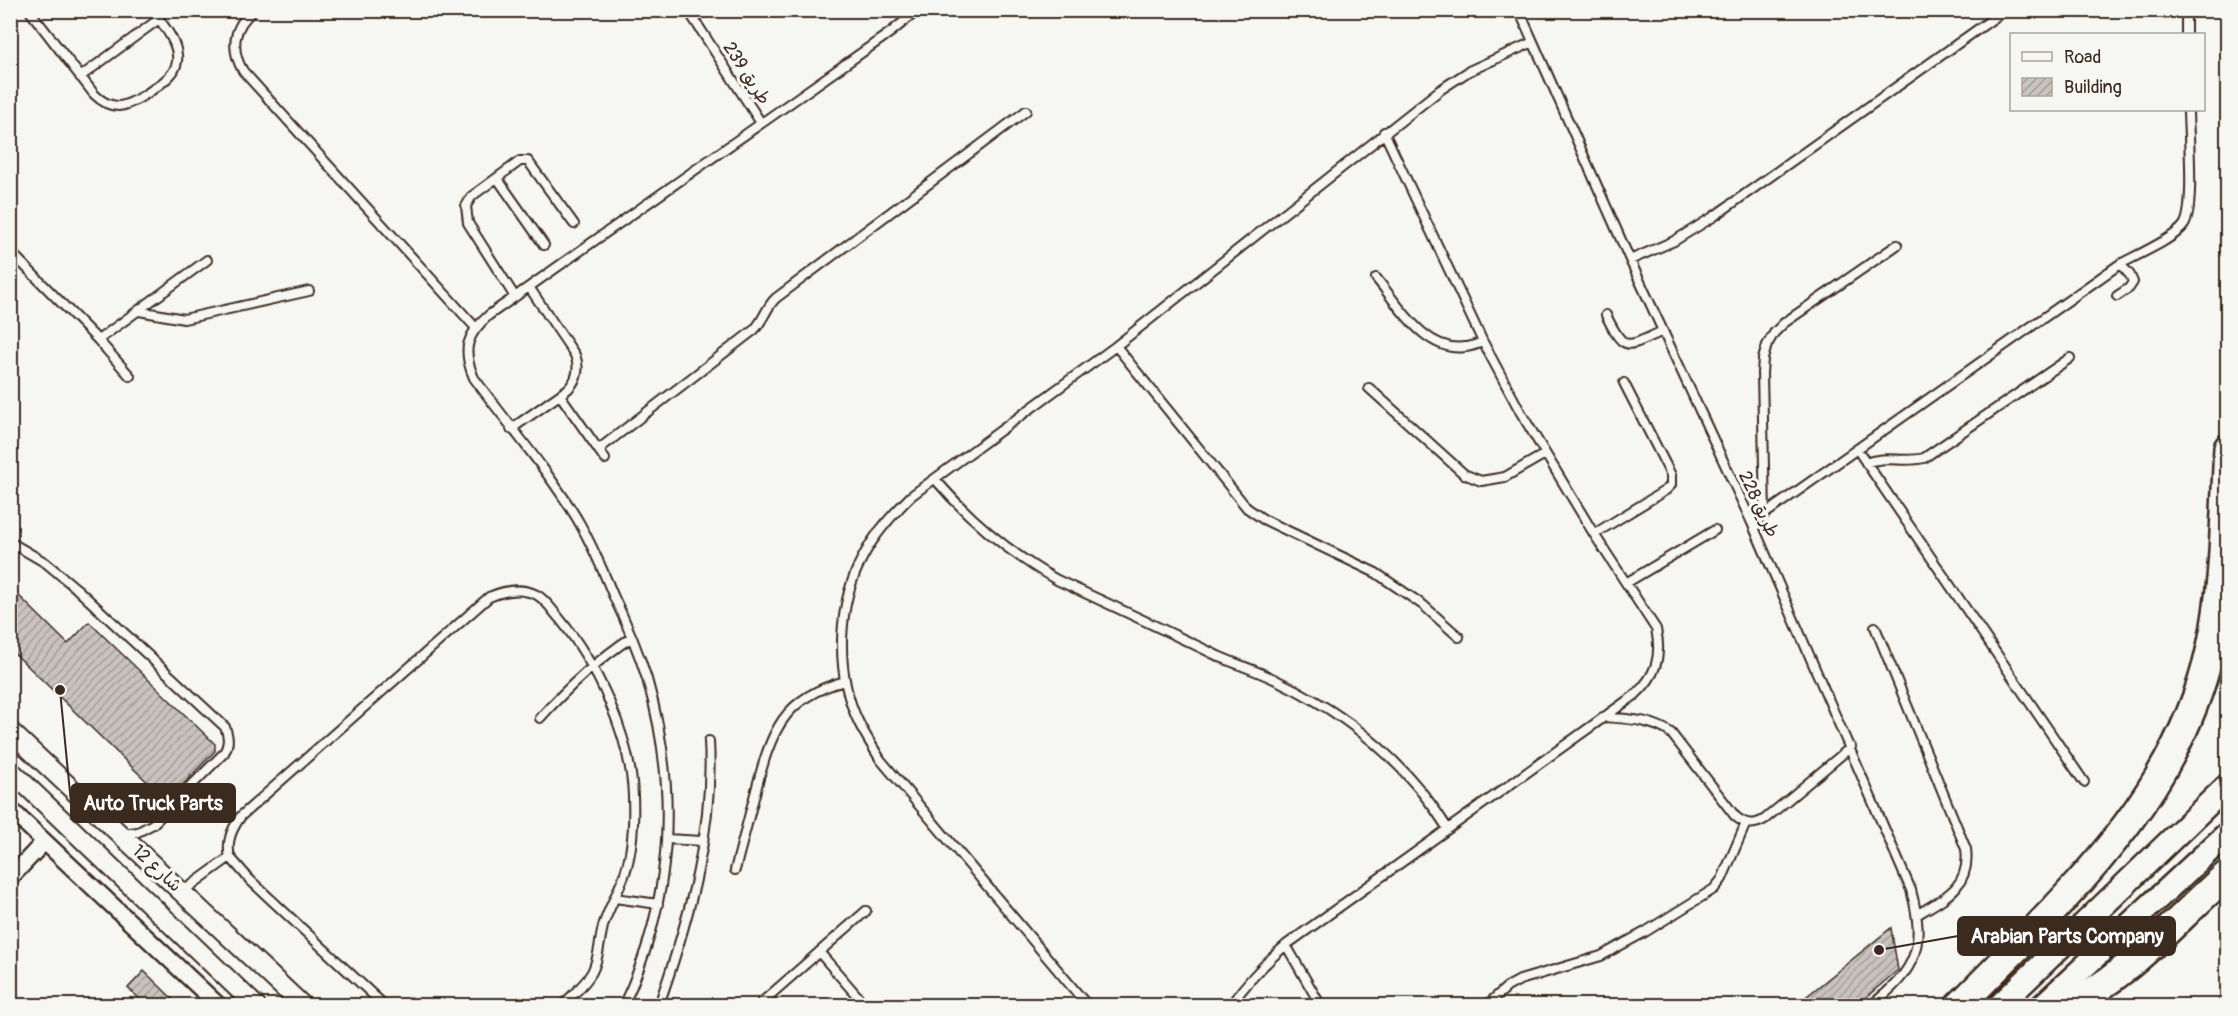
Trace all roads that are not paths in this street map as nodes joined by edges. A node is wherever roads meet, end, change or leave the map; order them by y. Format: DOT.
graph roads {
  1 [pos="29,10"];
  2 [pos="153,10"];
  3 [pos="254,10"];
  4 [pos="688,10"];
  5 [pos="918,10"];
  6 [pos="1519,10"];
  7 [pos="2186,10"];
  8 [pos="1998,15"];
  9 [pos="159,19"];
  10 [pos="2186,33"];
  11 [pos="1533,42"];
  12 [pos="80,77"];
  13 [pos="1026,111"];
  14 [pos="2188,111"];
  15 [pos="761,123"];
  16 [pos="1384,132"];
  17 [pos="497,178"];
  18 [pos="574,224"];
  19 [pos="544,245"];
  20 [pos="1897,245"];
  21 [pos="10,251"];
  22 [pos="207,260"];
  23 [pos="1630,260"];
  24 [pos="2120,264"];
  25 [pos="1376,278"];
  26 [pos="529,287"];
  27 [pos="309,291"];
  28 [pos="2117,296"];
  29 [pos="515,297"];
  30 [pos="139,311"];
  31 [pos="1606,315"];
  32 [pos="475,327"];
  33 [pos="1663,331"];
  34 [pos="98,340"];
  35 [pos="1483,342"];
  36 [pos="1116,346"];
  37 [pos="2070,358"];
  38 [pos="130,376"];
  39 [pos="1624,383"];
  40 [pos="1369,388"];
  41 [pos="560,395"];
  42 [pos="511,429"];
  43 [pos="2228,448"];
  44 [pos="598,449"];
  45 [pos="1857,449"];
  46 [pos="1545,454"];
  47 [pos="606,459"];
  48 [pos="1866,463"];
  49 [pos="934,479"];
  50 [pos="1765,514"];
  51 [pos="1752,523"];
  52 [pos="1715,530"];
  53 [pos="1593,534"];
  54 [pos="10,542"];
  55 [pos="1626,583"];
  56 [pos="1875,627"];
  57 [pos="632,637"];
  58 [pos="1459,637"];
  59 [pos="591,667"];
  60 [pos="845,681"];
  61 [pos="1604,717"];
  62 [pos="540,718"];
  63 [pos="10,731"];
  64 [pos="709,741"];
  65 [pos="1851,747"];
  66 [pos="10,770"];
  67 [pos="2085,782"];
  68 [pos="2228,785"];
  69 [pos="10,809"];
  70 [pos="1746,824"];
  71 [pos="1448,829"];
  72 [pos="2228,833"];
  73 [pos="120,834"];
  74 [pos="667,839"];
  75 [pos="702,841"];
  76 [pos="44,842"];
  77 [pos="231,857"];
  78 [pos="735,870"];
  79 [pos="2228,874"];
  80 [pos="10,878"];
  81 [pos="182,892"];
  82 [pos="615,898"];
  83 [pos="658,904"];
  84 [pos="866,911"];
  85 [pos="1918,914"];
  86 [pos="1286,945"];
  87 [pos="819,952"];
  88 [pos="662,996"];
  89 [pos="761,1003"];
  90 [pos="219,1005"];
  91 [pos="256,1005"];
  92 [pos="303,1005"];
  93 [pos="385,1005"];
  94 [pos="562,1005"];
  95 [pos="623,1005"];
  96 [pos="866,1005"];
  97 [pos="1088,1005"];
  98 [pos="1230,1005"];
  99 [pos="1321,1005"];
  100 [pos="1486,1005"];
  101 [pos="1870,1005"];
  102 [pos="1959,1005"];
  103 [pos="2000,1005"];
  104 [pos="2042,1005"];
  105 [pos="2066,1005"];
  1 -- 12 [label="lane"];
  2 -- 9 [label="lane"];
  3 -- 32 [label="lane"];
  4 -- 15 [label="lane, طريق 239"];
  5 -- 15 [label="lane"];
  6 -- 11 [label="lane, طريق 228"];
  7 -- 10 [label="lane"];
  8 -- 23 [label="lane"];
  9 -- 12 [label="lane"];
  9 -- 12 [label="lane"];
  11 -- 16 [label="lane"];
  11 -- 23 [label="lane, طريق 228"];
  13 -- 44 [label="lane"];
  14 -- 24 [label="lane"];
  15 -- 26 [label="lane"];
  16 -- 35 [label="lane"];
  16 -- 36 [label="lane"];
  17 -- 18 [label="lane"];
  17 -- 19 [label="lane"];
  17 -- 29 [label="lane"];
  20 -- 50 [label="lane"];
  21 -- 34 [label="lane"];
  22 -- 30 [label="lane"];
  23 -- 33 [label="lane, طريق 228"];
  24 -- 28 [label="lane"];
  24 -- 45 [label="lane"];
  25 -- 35 [label="lane"];
  26 -- 29 [label="lane"];
  26 -- 41 [label="lane"];
  27 -- 30 [label="lane"];
  29 -- 32 [label="lane"];
  30 -- 34 [label="lane"];
  31 -- 33 [label="lane"];
  32 -- 42 [label="lane"];
  33 -- 51 [label="lane, طريق 228"];
  34 -- 38 [label="lane"];
  35 -- 46 [label="lane"];
  36 -- 49 [label="lane"];
  36 -- 58 [label="lane"];
  37 -- 48 [label="lane"];
  39 -- 53 [label="lane"];
  40 -- 46 [label="lane"];
  41 -- 42 [label="lane"];
  41 -- 44 [label="lane"];
  42 -- 57 [label="lane"];
  43 -- 102 [label="highway"];
  44 -- 47 [label="lane"];
  45 -- 48 [label="lane"];
  45 -- 50 [label="lane"];
  46 -- 53 [label="lane"];
  48 -- 67 [label="lane"];
  49 -- 60 [label="lane"];
  49 -- 71 [label="lane"];
  50 -- 51 [label="lane"];
  51 -- 65 [label="lane, طريق 228"];
  52 -- 55 [label="lane"];
  53 -- 55 [label="lane"];
  54 -- 73 [label="lane"];
  55 -- 61 [label="lane"];
  56 -- 85 [label="lane"];
  57 -- 59 [label="lane"];
  57 -- 74 [label="lane"];
  59 -- 62 [label="lane"];
  59 -- 77 [label="lane"];
  59 -- 82 [label="lane"];
  60 -- 78 [label="lane"];
  60 -- 97 [label="lane"];
  61 -- 70 [label="lane"];
  61 -- 71 [label="lane"];
  63 -- 73 [label="street, شارع 12"];
  64 -- 75 [label="lane"];
  65 -- 70 [label="lane"];
  65 -- 85 [label="lane, طريق 228"];
  66 -- 91 [label="street, شارع 12"];
  68 -- 103 [label="main road"];
  69 -- 76 [label="street"];
  70 -- 100 [label="lane"];
  71 -- 86 [label="lane"];
  72 -- 104 [label="main road"];
  73 -- 81 [label="street, شارع 12"];
  74 -- 75 [label="lane"];
  74 -- 83 [label="lane"];
  75 -- 88 [label="lane"];
  76 -- 80 [label="street"];
  76 -- 90 [label="street"];
  77 -- 81 [label="lane"];
  77 -- 93 [label="lane"];
  79 -- 105 [label="highway"];
  81 -- 92 [label="street, شارع 12"];
  82 -- 83 [label="lane"];
  82 -- 94 [label="lane"];
  83 -- 95 [label="lane"];
  84 -- 87 [label="lane"];
  85 -- 101 [label="lane, طريق 228"];
  86 -- 98 [label="lane"];
  86 -- 99 [label="lane"];
  87 -- 89 [label="lane"];
  87 -- 96 [label="lane"];
}
